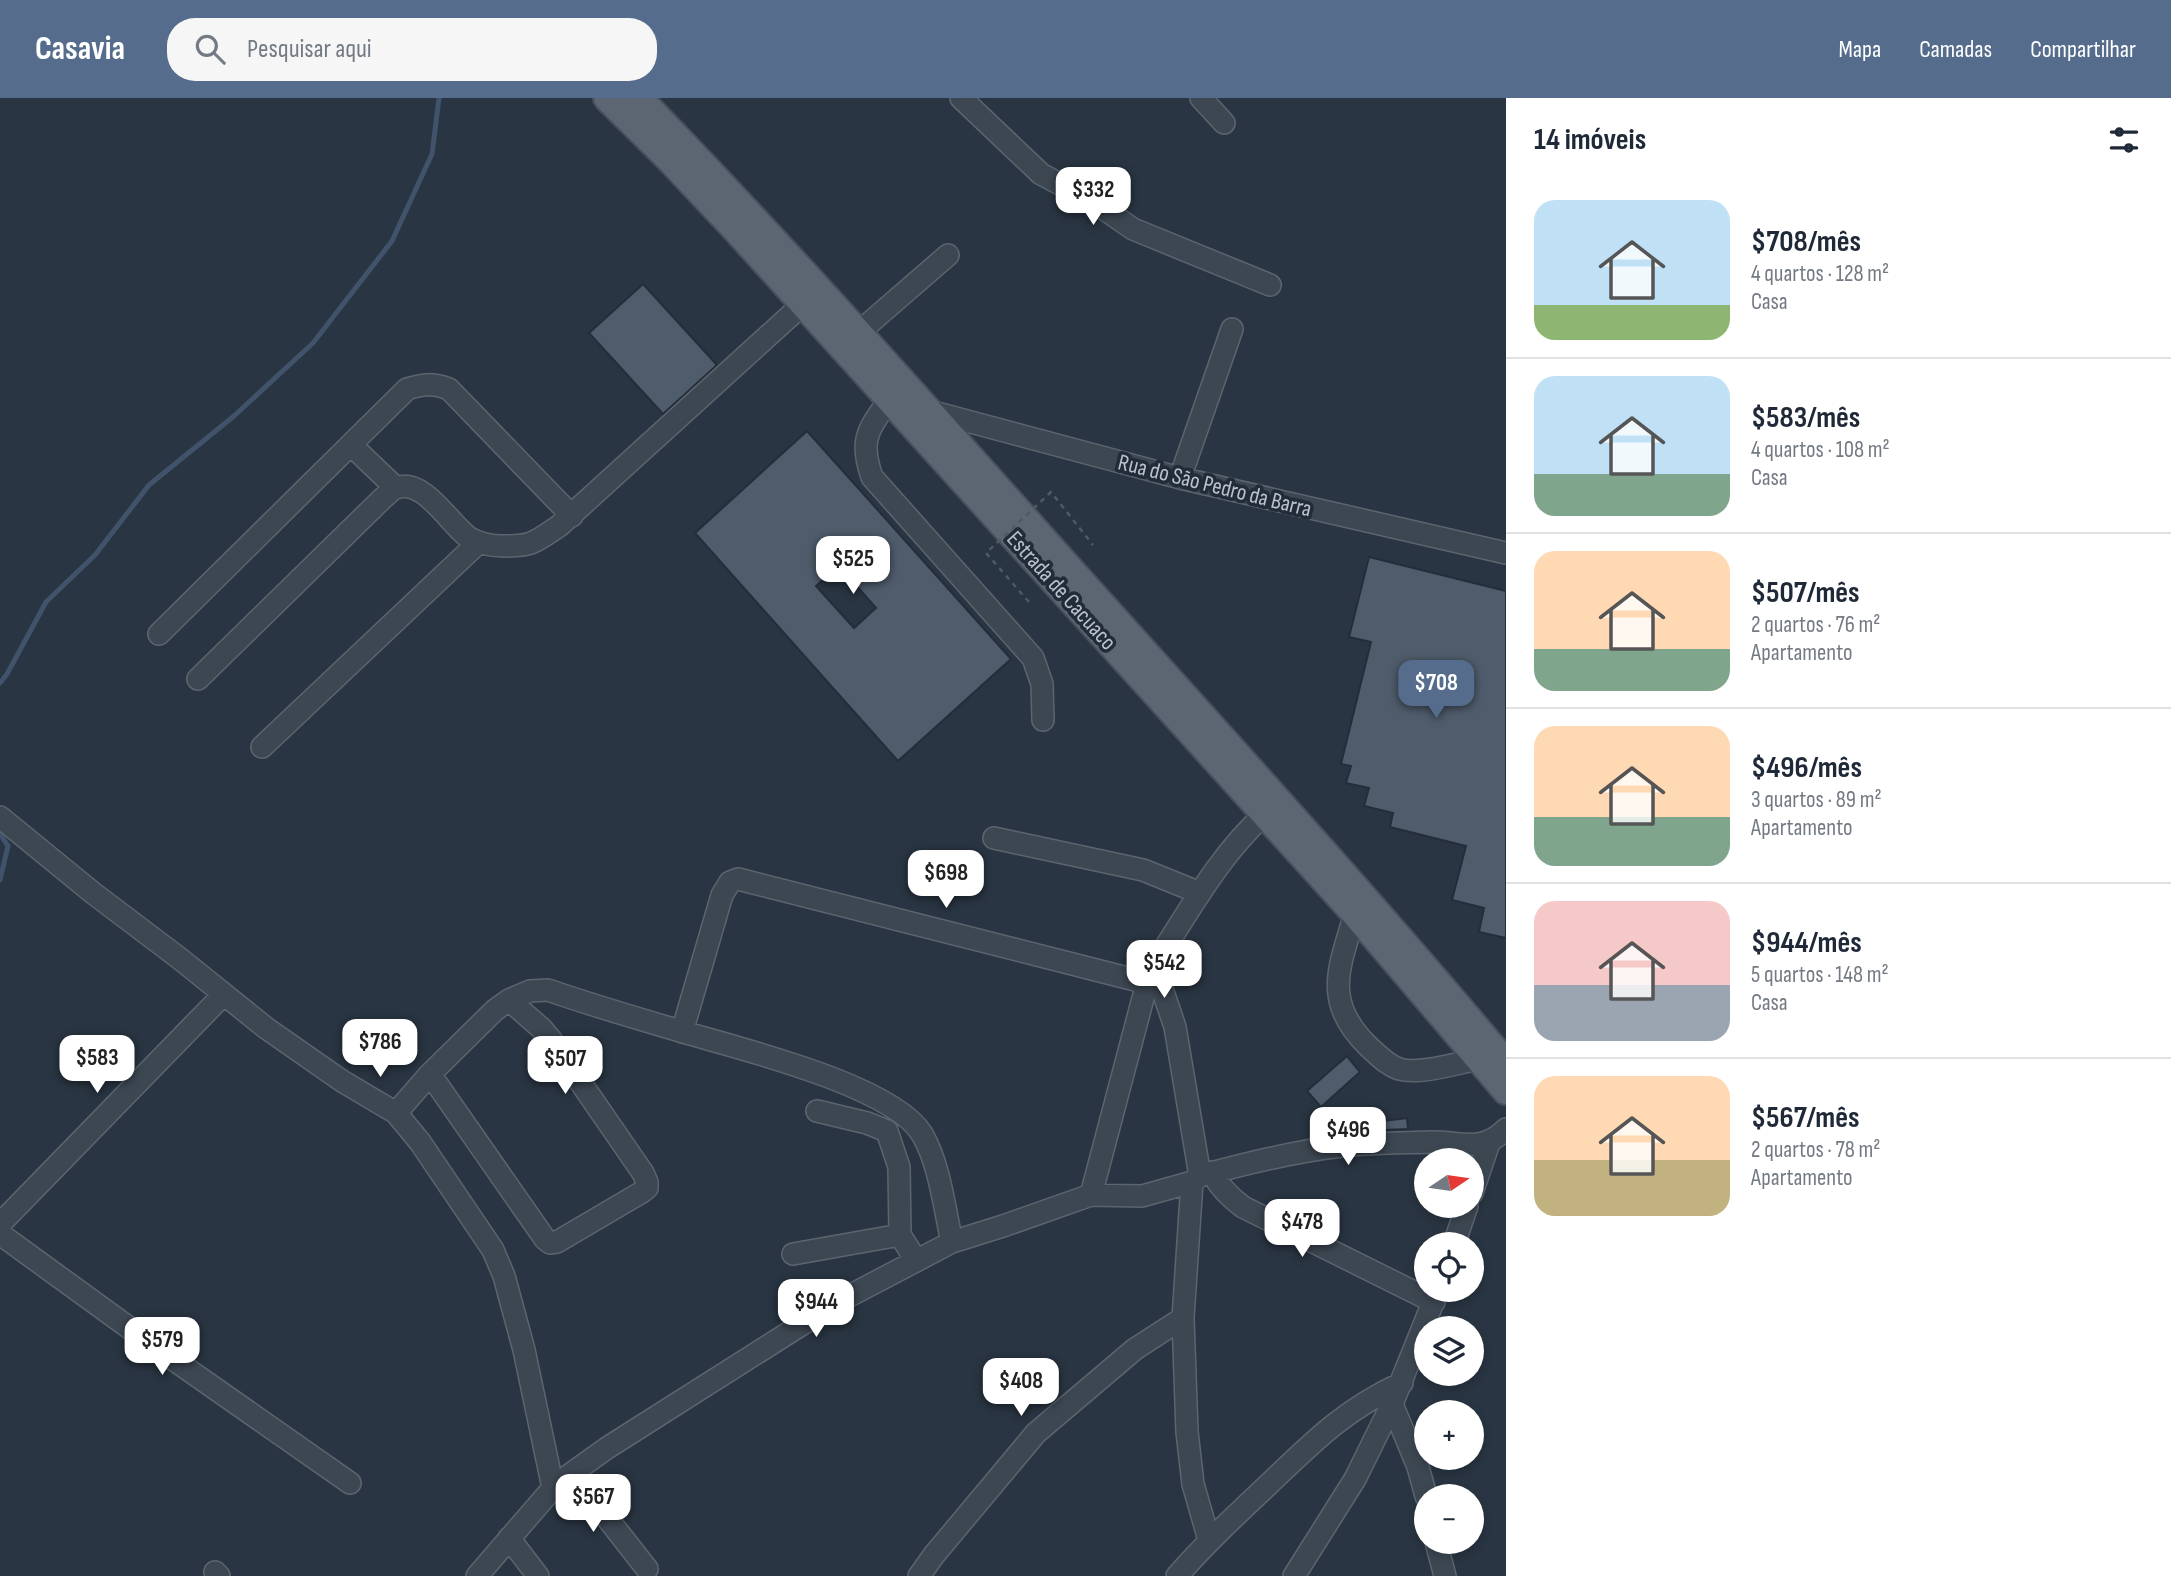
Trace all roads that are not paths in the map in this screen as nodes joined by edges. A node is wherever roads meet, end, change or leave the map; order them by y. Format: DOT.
graph roads {
  1 [pos="607,98"];
  2 [pos="639,98"];
  3 [pos="961,98"];
  4 [pos="1201,98"];
  5 [pos="1224,123"];
  6 [pos="948,254"];
  7 [pos="1270,285"];
  8 [pos="802,305"];
  9 [pos="1233,329"];
  10 [pos="858,333"];
  11 [pos="889,400"];
  12 [pos="926,410"];
  13 [pos="351,445"];
  14 [pos="1180,478"];
  15 [pos="396,488"];
  16 [pos="572,516"];
  17 [pos="478,542"];
  18 [pos="1506,553"];
  19 [pos="159,634"];
  20 [pos="198,679"];
  21 [pos="1043,720"];
  22 [pos="262,747"];
  23 [pos="1265,814"];
  24 [pos="0,817"];
  25 [pos="994,838"];
  26 [pos="1200,894"];
  27 [pos="1355,914"];
  28 [pos="1151,974"];
  29 [pos="223,995"];
  30 [pos="509,1000"];
  31 [pos="682,1032"];
  32 [pos="1479,1059"];
  33 [pos="1506,1063"];
  34 [pos="430,1074"];
  35 [pos="1506,1091"];
  36 [pos="817,1111"];
  37 [pos="396,1113"];
  38 [pos="1506,1129"];
  39 [pos="1489,1143"];
  40 [pos="1484,1158"];
  41 [pos="1201,1177"];
  42 [pos="1091,1195"];
  43 [pos="0,1224"];
  44 [pos="0,1234"];
  45 [pos="900,1235"];
  46 [pos="952,1242"];
  47 [pos="793,1254"];
  48 [pos="916,1260"];
  49 [pos="1414,1286"];
  50 [pos="1434,1302"];
  51 [pos="1183,1318"];
  52 [pos="1402,1383"];
  53 [pos="1392,1404"];
  54 [pos="572,1473"];
  55 [pos="350,1483"];
  56 [pos="1423,1484"];
  57 [pos="553,1488"];
  58 [pos="509,1538"];
  59 [pos="1209,1540"];
  60 [pos="1439,1554"];
  61 [pos="647,1569"];
  62 [pos="477,1576"];
  63 [pos="538,1576"];
  64 [pos="919,1576"];
  65 [pos="1177,1576"];
  66 [pos="1294,1576"];
  67 [pos="1445,1576"];
  1 -- 8 [label="main road, Estrada de Cacuaco"];
  2 -- 10 [label="main road, Estrada de Cacuaco"];
  3 -- 7 [label="street"];
  4 -- 5 [label="street"];
  6 -- 10 [label="street"];
  8 -- 11 [label="main road, Estrada de Cacuaco"];
  8 -- 16 [label="street"];
  9 -- 14 [label="street"];
  10 -- 12 [label="main road, Estrada de Cacuaco"];
  11 -- 21 [label="street"];
  11 -- 23 [label="main road, Estrada de Cacuaco"];
  12 -- 14 [label="street, Rua do São Pedro da Barra"];
  12 -- 33 [label="main road, Estrada de Cacuaco"];
  13 -- 15 [label="street"];
  13 -- 16 [label="street"];
  13 -- 19 [label="street"];
  14 -- 18 [label="street, Rua do São Pedro da Barra"];
  15 -- 17 [label="street"];
  15 -- 20 [label="street"];
  16 -- 17 [label="street"];
  17 -- 22 [label="street"];
  23 -- 26 [label="street"];
  23 -- 27 [label="main road, Estrada de Cacuaco"];
  24 -- 29 [label="street"];
  25 -- 26 [label="street"];
  26 -- 28 [label="street"];
  27 -- 32 [label="main road, Estrada de Cacuaco"];
  27 -- 32 [label="street"];
  28 -- 31 [label="street"];
  28 -- 41 [label="street"];
  28 -- 42 [label="street"];
  29 -- 37 [label="street"];
  29 -- 43 [label="street"];
  30 -- 31 [label="street"];
  30 -- 34 [label="street"];
  30 -- 34 [label="street"];
  31 -- 46 [label="street"];
  32 -- 35 [label="main road, Estrada de Cacuaco"];
  34 -- 37 [label="street"];
  36 -- 45 [label="street"];
  37 -- 57 [label="street"];
  38 -- 39 [label="street"];
  39 -- 40 [label="street"];
  39 -- 41 [label="street"];
  41 -- 42 [label="street"];
  41 -- 49 [label="street"];
  41 -- 51 [label="street"];
  42 -- 46 [label="street"];
  44 -- 55 [label="street"];
  45 -- 47 [label="street"];
  45 -- 48 [label="street"];
  46 -- 48 [label="street"];
  48 -- 54 [label="street"];
  50 -- 52 [label="street"];
  51 -- 59 [label="street"];
  51 -- 64 [label="street"];
  52 -- 53 [label="street"];
  52 -- 59 [label="street"];
  53 -- 56 [label="street"];
  53 -- 66 [label="street"];
  54 -- 57 [label="street"];
  54 -- 61 [label="street"];
  57 -- 58 [label="street"];
  58 -- 62 [label="street"];
  58 -- 63 [label="street"];
  59 -- 65 [label="street"];
  60 -- 67 [label="street"];
}
